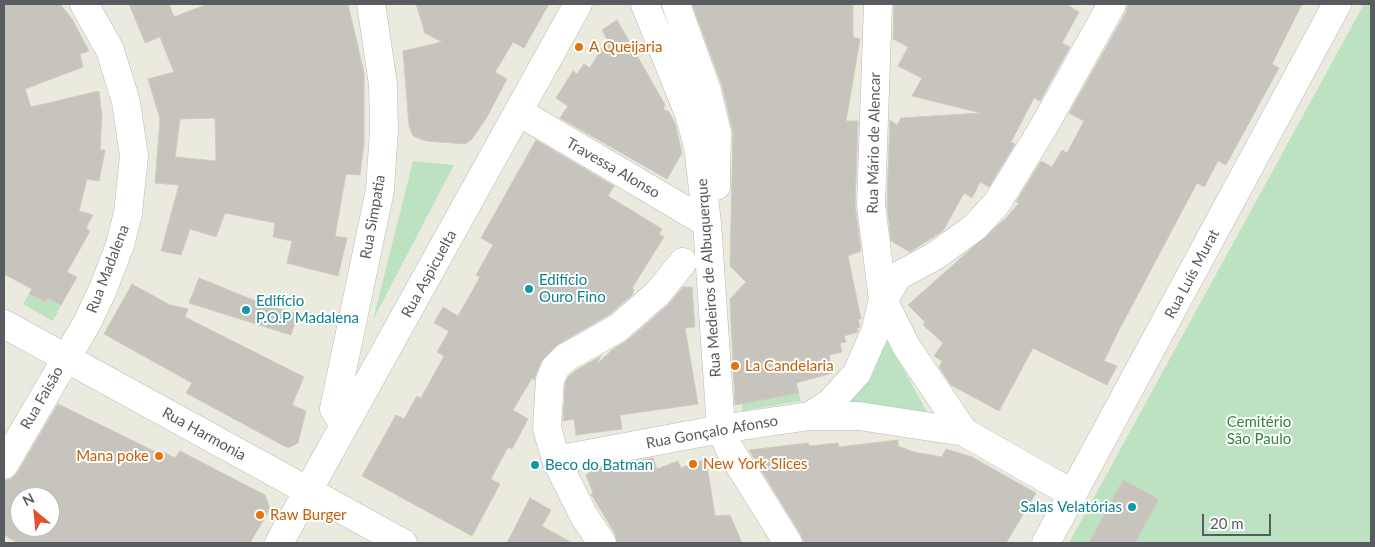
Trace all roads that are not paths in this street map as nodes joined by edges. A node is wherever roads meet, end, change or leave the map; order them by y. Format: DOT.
graph roads {
  1 [pos="84,4"];
  2 [pos="371,4"];
  3 [pos="578,4"];
  4 [pos="645,4"];
  5 [pos="676,4"];
  6 [pos="878,4"];
  7 [pos="1112,4"];
  8 [pos="1337,4"];
  9 [pos="519,112"];
  10 [pos="707,219"];
  11 [pos="683,262"];
  12 [pos="889,274"];
  13 [pos="883,300"];
  14 [pos="4,324"];
  15 [pos="65,358"];
  16 [pos="810,416"];
  17 [pos="344,426"];
  18 [pos="721,429"];
  19 [pos="964,432"];
  20 [pos="556,460"];
  21 [pos="4,464"];
  22 [pos="309,491"];
  23 [pos="1073,494"];
  24 [pos="279,543"];
  25 [pos="403,543"];
  26 [pos="602,543"];
  27 [pos="788,543"];
  28 [pos="1046,543"];
  1 -- 15 [label="street, Rua Madalena"];
  2 -- 17 [label="street, Rua Simpatia"];
  3 -- 9 [label="street, Rua Aspicuelta"];
  4 -- 10 [label="street, Rua Medeiros de Albuquerque"];
  5 -- 10 [label="street"];
  6 -- 12 [label="street, Rua Mário de Alencar"];
  7 -- 12 [label="street"];
  8 -- 23 [label="street, Rua Luís Murat"];
  9 -- 10 [label="street, Travessa Alonso"];
  9 -- 17 [label="street, Rua Aspicuelta"];
  10 -- 18 [label="street, Rua Medeiros de Albuquerque"];
  11 -- 20 [label="street"];
  12 -- 13 [label="street, Rua Gonçalo Afonso"];
  13 -- 16 [label="street, Rua Gonçalo Afonso"];
  13 -- 19 [label="street"];
  14 -- 15 [label="street, Rua Harmonia"];
  15 -- 21 [label="street, Rua Faisão"];
  15 -- 22 [label="street, Rua Harmonia"];
  16 -- 18 [label="street, Rua Gonçalo Afonso"];
  16 -- 19 [label="street, Rua Gonçalo Afonso"];
  17 -- 22 [label="street, Rua Aspicuelta"];
  18 -- 20 [label="street, Rua Gonçalo Afonso"];
  18 -- 27 [label="street, Rua Medeiros de Albuquerque"];
  19 -- 23 [label="street"];
  20 -- 26 [label="street"];
  22 -- 24 [label="street, Rua Aspicuelta"];
  22 -- 25 [label="street, Rua Harmonia"];
  23 -- 28 [label="street, Rua Luís Murat"];
}
